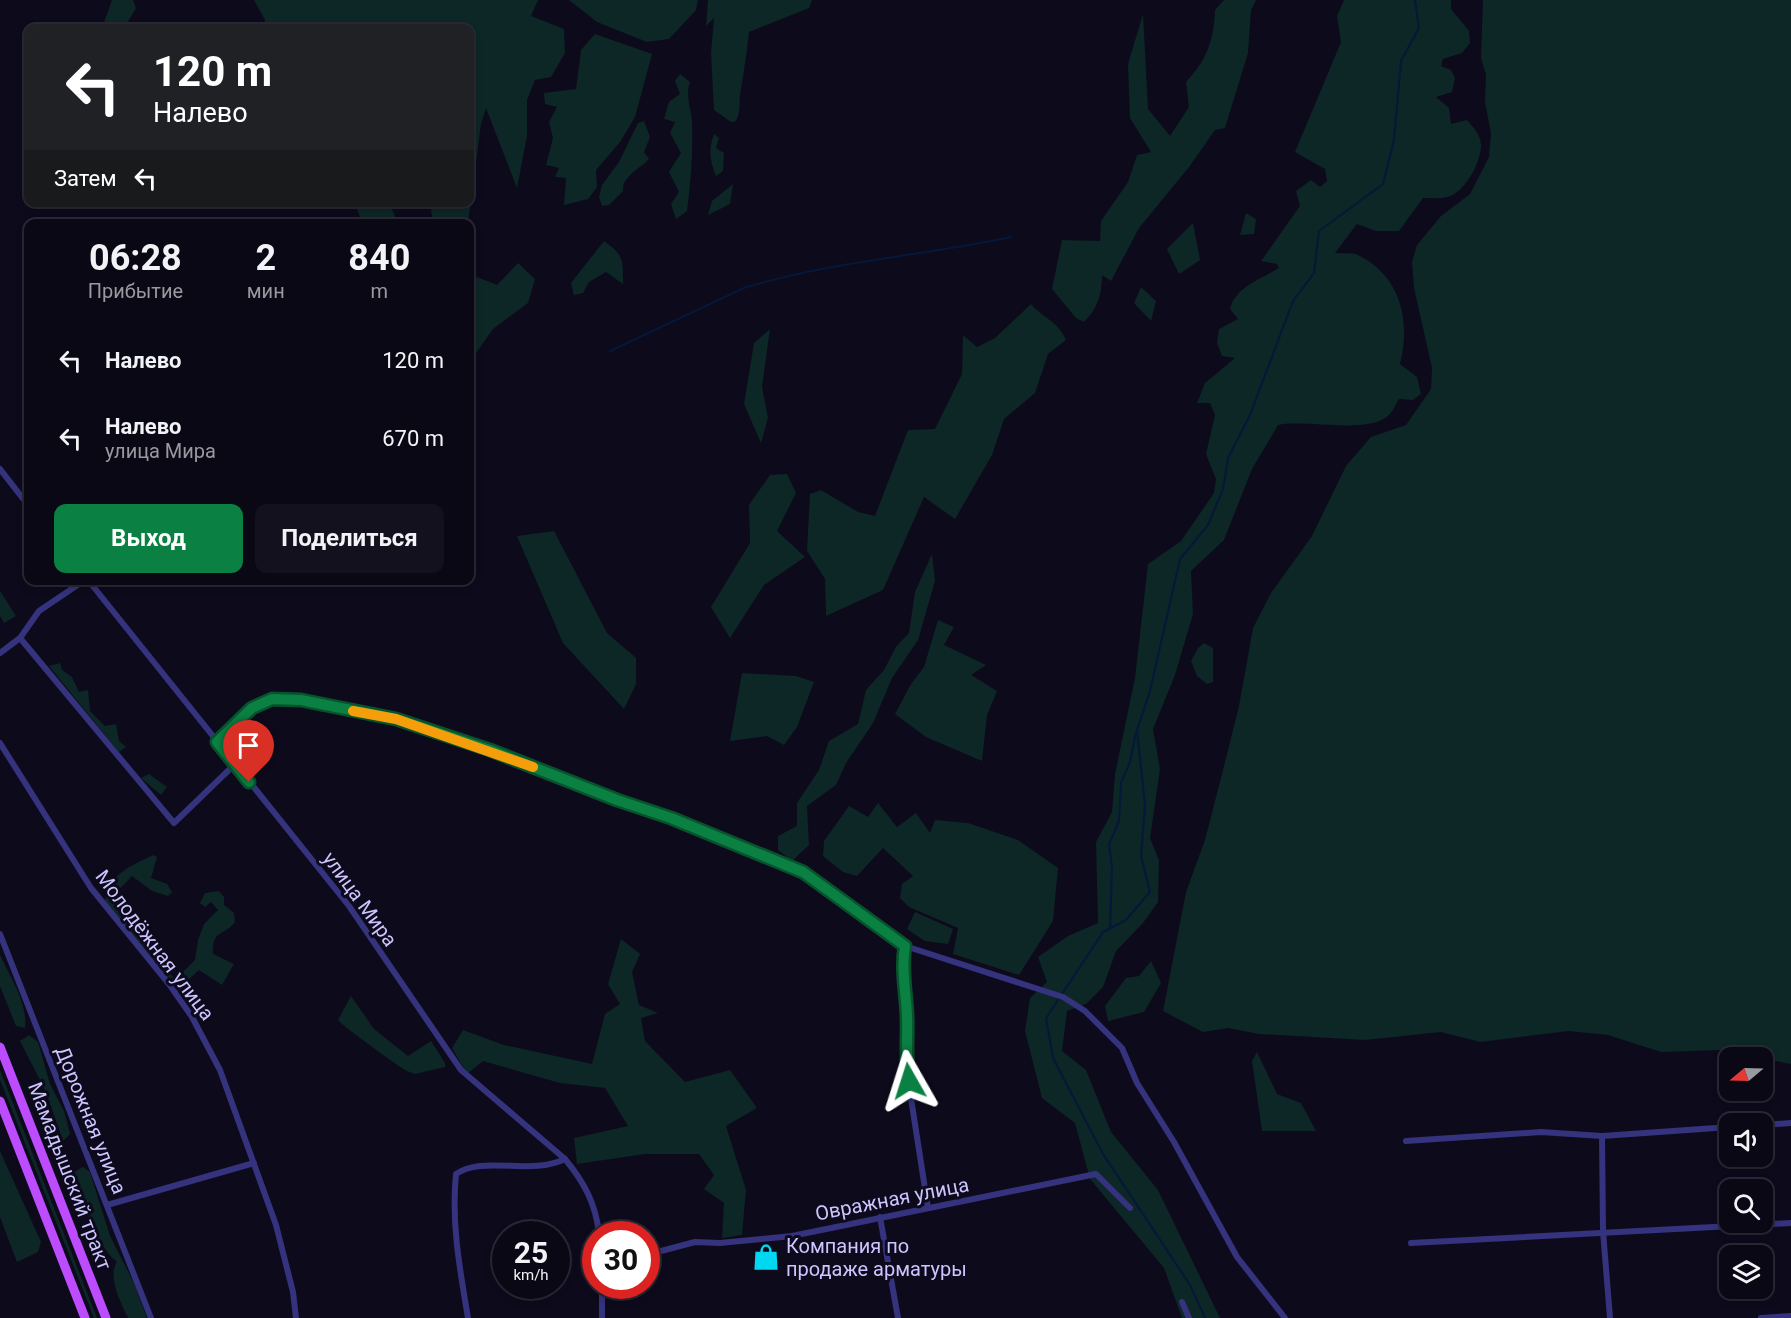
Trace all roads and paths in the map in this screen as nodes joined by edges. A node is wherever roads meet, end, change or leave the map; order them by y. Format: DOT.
graph roads {
  1 [pos="0,469"];
  2 [pos="24,500"];
  3 [pos="78,585"];
  4 [pos="90,585"];
  5 [pos="20,638"];
  6 [pos="0,653"];
  7 [pos="217,742"];
  8 [pos="0,743"];
  9 [pos="235,764"];
  10 [pos="0,934"];
  11 [pos="905,946"];
  12 [pos="0,1047"];
  13 [pos="0,1101"];
  14 [pos="1791,1123"];
  15 [pos="1773,1124"];
  16 [pos="1719,1128"];
  17 [pos="1602,1136"];
  18 [pos="1406,1141"];
  19 [pos="565,1159"];
  20 [pos="254,1163"];
  21 [pos="107,1205"];
  22 [pos="928,1208"];
  23 [pos="1130,1209"];
  24 [pos="880,1217"];
  25 [pos="596,1221"];
  26 [pos="1791,1223"];
  27 [pos="1603,1231"];
  28 [pos="1412,1243"];
  29 [pos="660,1251"];
  30 [pos="602,1299"];
  31 [pos="1182,1302"];
  32 [pos="1791,1316"];
  33 [pos="85,1318"];
  34 [pos="106,1318"];
  35 [pos="151,1318"];
  36 [pos="296,1318"];
  37 [pos="468,1318"];
  38 [pos="602,1318"];
  39 [pos="898,1318"];
  40 [pos="1189,1318"];
  41 [pos="1285,1318"];
  42 [pos="1610,1318"];
  43 [pos="1761,1318"];
  1 -- 2 [label="street"];
  3 -- 5 [label="street"];
  4 -- 7 [label="street, улица Мира"];
  5 -- 6 [label="street"];
  5 -- 9 [label="street"];
  7 -- 9 [label="street, улица Мира"];
  7 -- 11 [label="street"];
  8 -- 20 [label="street, Молодёжная улица"];
  9 -- 19 [label="street, улица Мира"];
  10 -- 21 [label="street, Дорожная улица"];
  11 -- 22 [label="street"];
  11 -- 41 [label="street"];
  12 -- 34 [label="main road, Мамадышский тракт"];
  13 -- 33 [label="main road, Мамадышский тракт"];
  14 -- 15 [label="street"];
  16 -- 17 [label="street"];
  17 -- 18 [label="street"];
  17 -- 27 [label="street"];
  19 -- 25 [label="street, улица Мира"];
  19 -- 37 [label="street"];
  20 -- 21 [label="street"];
  20 -- 36 [label="street, Молодёжная улица"];
  21 -- 35 [label="street, Дорожная улица"];
  22 -- 23 [label="street, Овражная улица"];
  22 -- 24 [label="street, Овражная улица"];
  24 -- 29 [label="street, Овражная улица"];
  24 -- 39 [label="street"];
  26 -- 27 [label="street"];
  27 -- 28 [label="street"];
  27 -- 42 [label="street"];
  30 -- 38 [label="street"];
  31 -- 40 [label="street"];
  32 -- 43 [label="street"];
}
